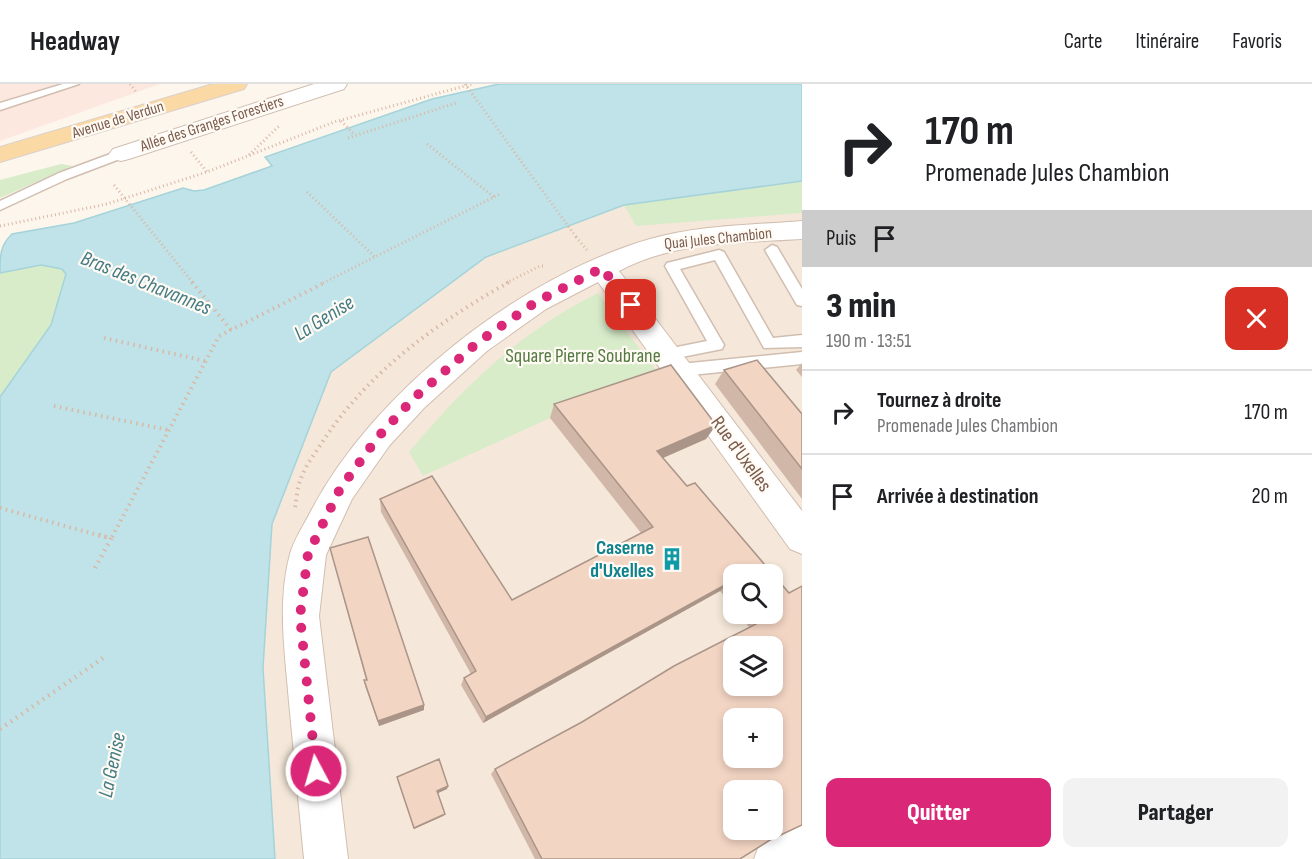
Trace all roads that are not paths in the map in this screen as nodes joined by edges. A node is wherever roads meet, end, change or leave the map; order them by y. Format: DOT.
graph roads {
  1 [pos="74,84"];
  2 [pos="236,84"];
  3 [pos="336,84"];
  4 [pos="0,106"];
  5 [pos="121,154"];
  6 [pos="0,155"];
  7 [pos="0,206"];
  8 [pos="802,230"];
  9 [pos="772,250"];
  10 [pos="602,268"];
  11 [pos="802,301"];
  12 [pos="802,341"];
  13 [pos="802,358"];
  14 [pos="674,362"];
  15 [pos="802,538"];
  16 [pos="802,845"];
  17 [pos="326,859"];
  18 [pos="777,859"];
  1 -- 4 [label="lane"];
  2 -- 6 [label="main road, Avenue de Verdun"];
  3 -- 5 [label="street, Allée des Granges Forestiers"];
  5 -- 7 [label="lane"];
  8 -- 10 [label="street, Quai Jules Chambion"];
  9 -- 11 [label="lane"];
  10 -- 14 [label="street, Rue d'Uxelles"];
  10 -- 17 [label="street, Quai Jules Chambion"];
  12 -- 14 [label="lane"];
  13 -- 14 [label="lane"];
  14 -- 15 [label="street, Rue d'Uxelles"];
  16 -- 18 [label="street"];
}
